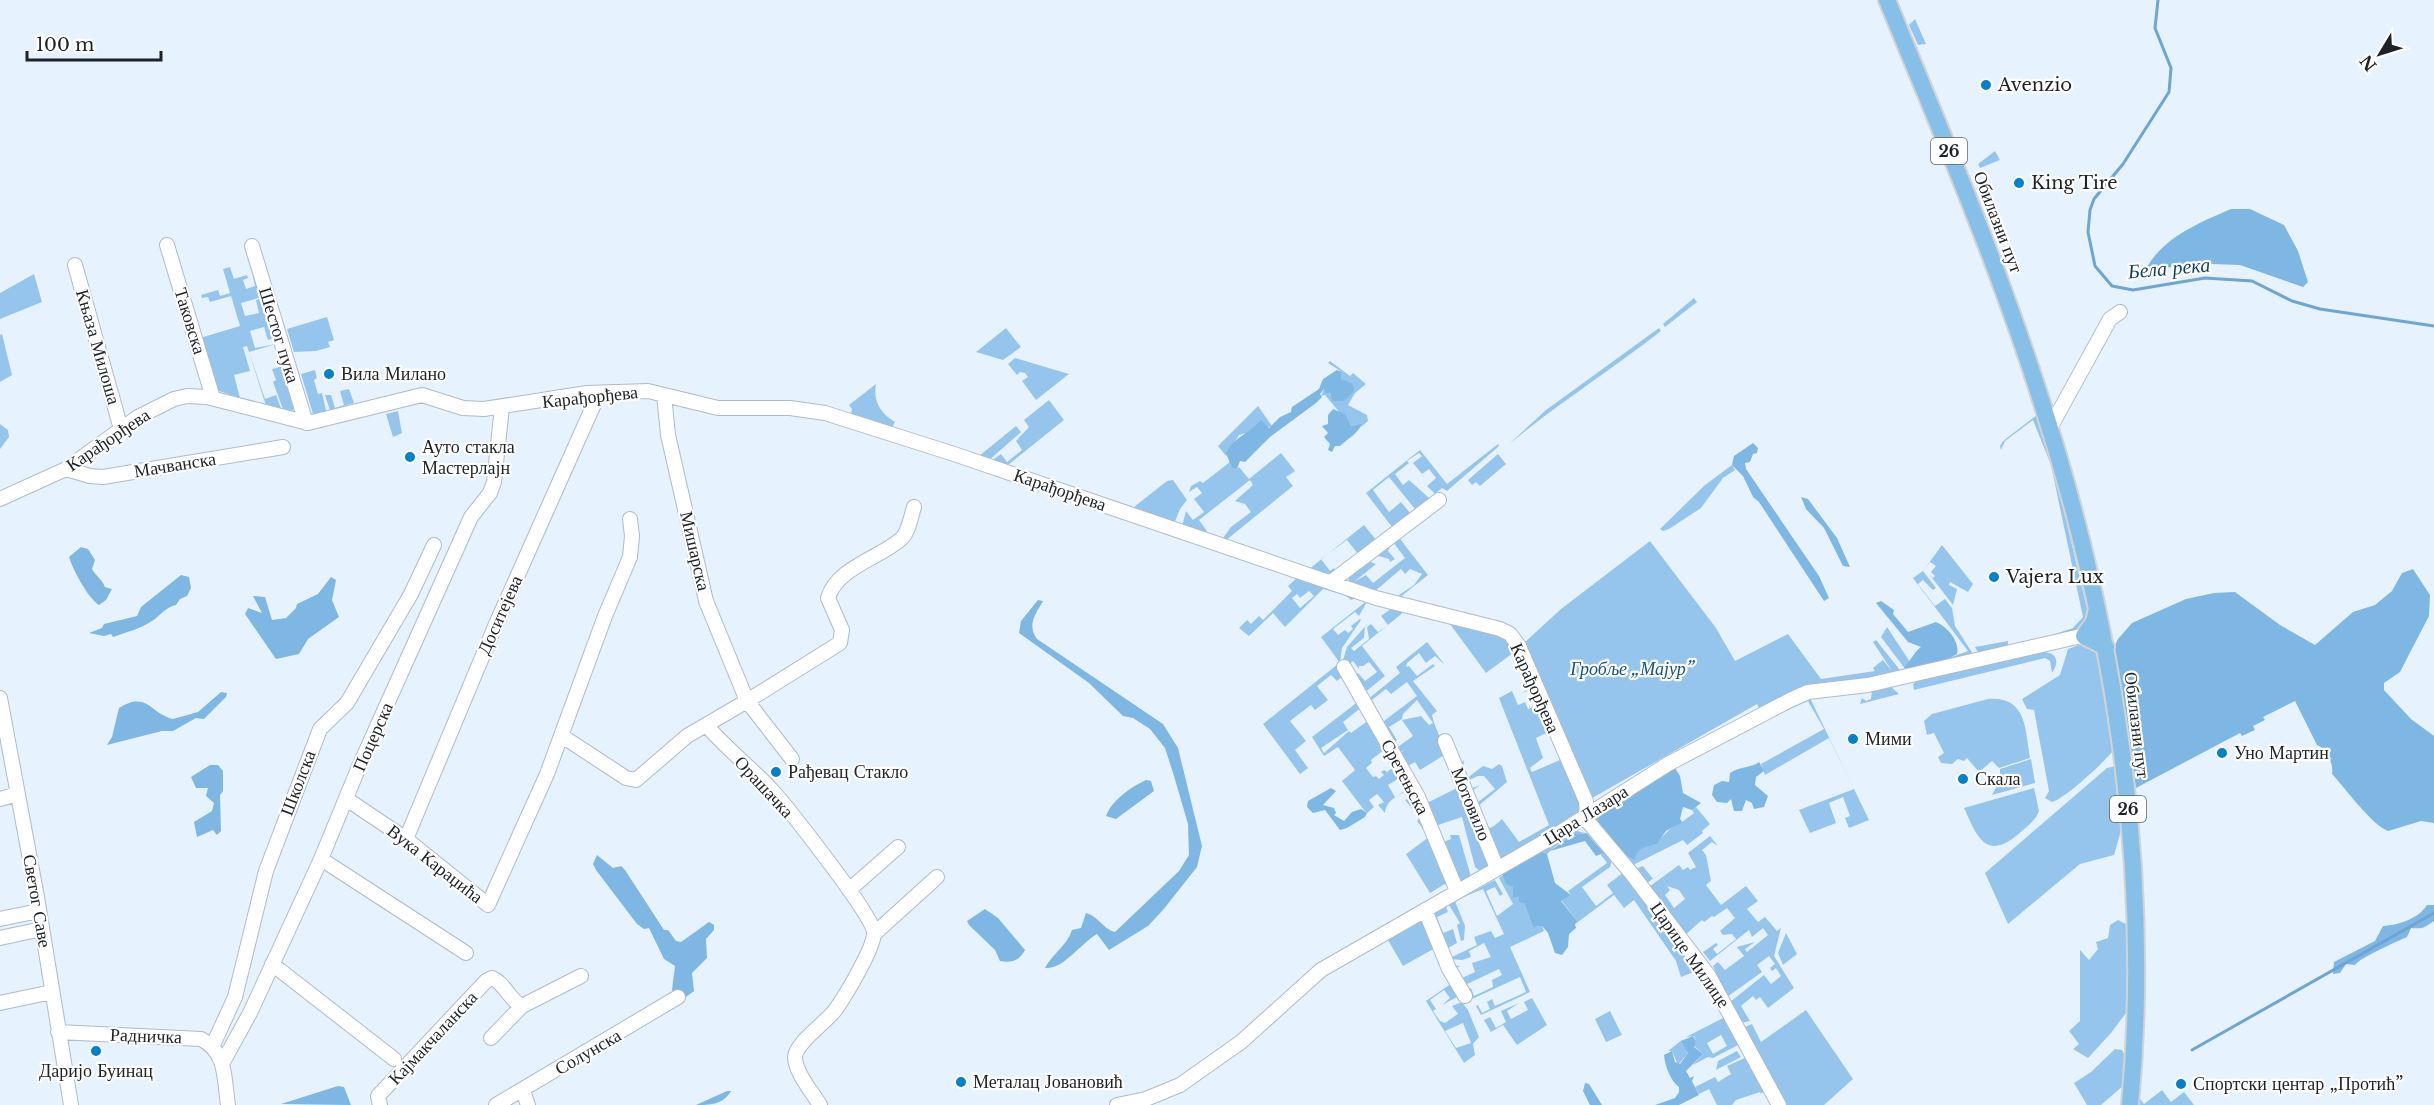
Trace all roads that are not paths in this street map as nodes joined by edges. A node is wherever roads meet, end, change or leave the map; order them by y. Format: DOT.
graph roads {
  1 [pos="1887,0"];
  2 [pos="167,245"];
  3 [pos="252,246"];
  4 [pos="75,265"];
  5 [pos="2120,312"];
  6 [pos="598,393"];
  7 [pos="664,395"];
  8 [pos="213,398"];
  9 [pos="502,407"];
  10 [pos="306,423"];
  11 [pos="2050,428"];
  12 [pos="121,429"];
  13 [pos="284,447"];
  14 [pos="66,469"];
  15 [pos="0,499"];
  16 [pos="1439,500"];
  17 [pos="914,507"];
  18 [pos="630,519"];
  19 [pos="434,545"];
  20 [pos="1331,582"];
  21 [pos="2097,608"];
  22 [pos="2084,636"];
  23 [pos="2104,639"];
  24 [pos="1344,667"];
  25 [pos="747,701"];
  26 [pos="1,707"];
  27 [pos="706,725"];
  28 [pos="561,736"];
  29 [pos="1445,741"];
  30 [pos="792,759"];
  31 [pos="6,769"];
  32 [pos="17,794"];
  33 [pos="0,799"];
  34 [pos="348,800"];
  35 [pos="1586,816"];
  36 [pos="406,839"];
  37 [pos="898,847"];
  38 [pos="321,859"];
  39 [pos="1497,868"];
  40 [pos="937,877"];
  41 [pos="849,890"];
  42 [pos="1457,891"];
  43 [pos="1425,910"];
  44 [pos="39,911"];
  45 [pos="0,920"];
  46 [pos="42,929"];
  47 [pos="874,934"];
  48 [pos="0,938"];
  49 [pos="466,952"];
  50 [pos="272,964"];
  51 [pos="581,976"];
  52 [pos="52,992"];
  53 [pos="1465,996"];
  54 [pos="678,997"];
  55 [pos="0,1003"];
  56 [pos="522,1006"];
  57 [pos="58,1032"];
  58 [pos="491,1038"];
  59 [pos="213,1045"];
  60 [pos="394,1059"];
  61 [pos="223,1062"];
  62 [pos="523,1091"];
  63 [pos="70,1105"];
  64 [pos="228,1105"];
  65 [pos="380,1105"];
  66 [pos="496,1105"];
  67 [pos="528,1105"];
  68 [pos="820,1105"];
  69 [pos="1118,1105"];
  70 [pos="1779,1105"];
  71 [pos="2130,1105"];
  1 -- 11 [label="main road, Обилазни пут / 26"];
  2 -- 8 [label="street, Таковска"];
  3 -- 10 [label="street, Шестог пука"];
  4 -- 12 [label="street, Књаза Милоша"];
  5 -- 11 [label="street"];
  6 -- 7 [label="street, Карађорђева"];
  6 -- 9 [label="street, Карађорђева"];
  6 -- 36 [label="street, Доситејева"];
  7 -- 20 [label="street, Карађорђева"];
  7 -- 25 [label="street, Мишарска"];
  8 -- 10 [label="street, Карађорђева"];
  8 -- 12 [label="street, Карађорђева"];
  9 -- 10 [label="street, Карађорђева"];
  9 -- 34 [label="street, Поцерска"];
  11 -- 21 [label="main road, Обилазни пут / 26"];
  12 -- 14 [label="street, Карађорђева"];
  13 -- 14 [label="street, Мачванска"];
  14 -- 15 [label="street, Карађорђева"];
  16 -- 20 [label="street"];
  17 -- 25 [label="street"];
  18 -- 28 [label="street, Вука Караџића"];
  19 -- 59 [label="street, Школска"];
  20 -- 35 [label="street, Карађорђева"];
  21 -- 22 [label="main road"];
  21 -- 23 [label="main road, Обилазни пут / 26"];
  22 -- 23 [label="main road"];
  22 -- 35 [label="street, Цара Лазара"];
  23 -- 71 [label="main road, Обилазни пут / 26"];
  24 -- 42 [label="street, Сретењска"];
  25 -- 27 [label="street"];
  25 -- 30 [label="street, Мишарска"];
  26 -- 31 [label="street, Светог Саве"];
  27 -- 28 [label="street"];
  27 -- 41 [label="street, Орашачка"];
  28 -- 36 [label="street, Вука Караџића"];
  29 -- 39 [label="street, Мотовило"];
  31 -- 32 [label="street, Светог Саве"];
  32 -- 33 [label="street"];
  32 -- 44 [label="street, Светог Саве"];
  34 -- 36 [label="street, Вука Караџића"];
  34 -- 38 [label="street, Поцерска"];
  35 -- 39 [label="street, Цара Лазара"];
  35 -- 70 [label="street, Царице Милице"];
  37 -- 41 [label="street"];
  38 -- 49 [label="street"];
  38 -- 50 [label="street, Поцерска"];
  39 -- 42 [label="street, Цара Лазара"];
  40 -- 47 [label="street"];
  41 -- 47 [label="street, Орашачка"];
  42 -- 43 [label="street, Цара Лазара"];
  43 -- 53 [label="street"];
  43 -- 69 [label="street, Цара Лазара"];
  44 -- 45 [label="street"];
  44 -- 46 [label="street, Светог Саве"];
  46 -- 48 [label="street"];
  46 -- 52 [label="street, Светог Саве"];
  47 -- 68 [label="street"];
  50 -- 60 [label="street"];
  50 -- 61 [label="street, Поцерска"];
  51 -- 56 [label="street"];
  52 -- 55 [label="street"];
  52 -- 57 [label="street, Светог Саве"];
  54 -- 62 [label="street, Солунска"];
  56 -- 58 [label="street"];
  56 -- 65 [label="street, Кајмакчаланска"];
  57 -- 59 [label="street, Радничка"];
  57 -- 63 [label="street, Светог Саве"];
  59 -- 61 [label="street"];
  61 -- 64 [label="street"];
  62 -- 66 [label="street, Солунска"];
  62 -- 67 [label="street"];
}
